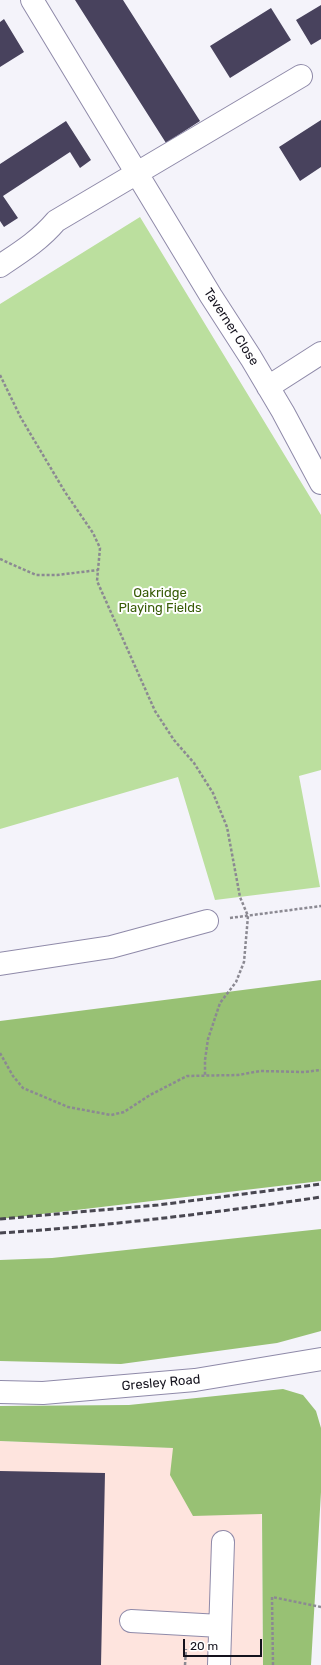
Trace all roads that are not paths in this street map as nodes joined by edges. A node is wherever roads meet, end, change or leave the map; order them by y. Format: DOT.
graph roads {
  1 [pos="32,0"];
  2 [pos="301,76"];
  3 [pos="136,173"];
  4 [pos="0,266"];
  5 [pos="321,353"];
  6 [pos="268,387"];
  7 [pos="321,483"];
  8 [pos="207,921"];
  9 [pos="0,964"];
  10 [pos="321,1359"];
  11 [pos="0,1392"];
  12 [pos="223,1542"];
  13 [pos="131,1621"];
  14 [pos="220,1626"];
  15 [pos="219,1665"];
  1 -- 3 [label="street, Taverner Close"];
  2 -- 3 [label="street"];
  3 -- 4 [label="street"];
  3 -- 6 [label="street, Taverner Close"];
  5 -- 6 [label="street"];
  6 -- 7 [label="street, Taverner Close"];
  8 -- 9 [label="street"];
  10 -- 11 [label="street, Gresley Road"];
  12 -- 14 [label="street"];
  13 -- 14 [label="street"];
  14 -- 15 [label="street"];
}
